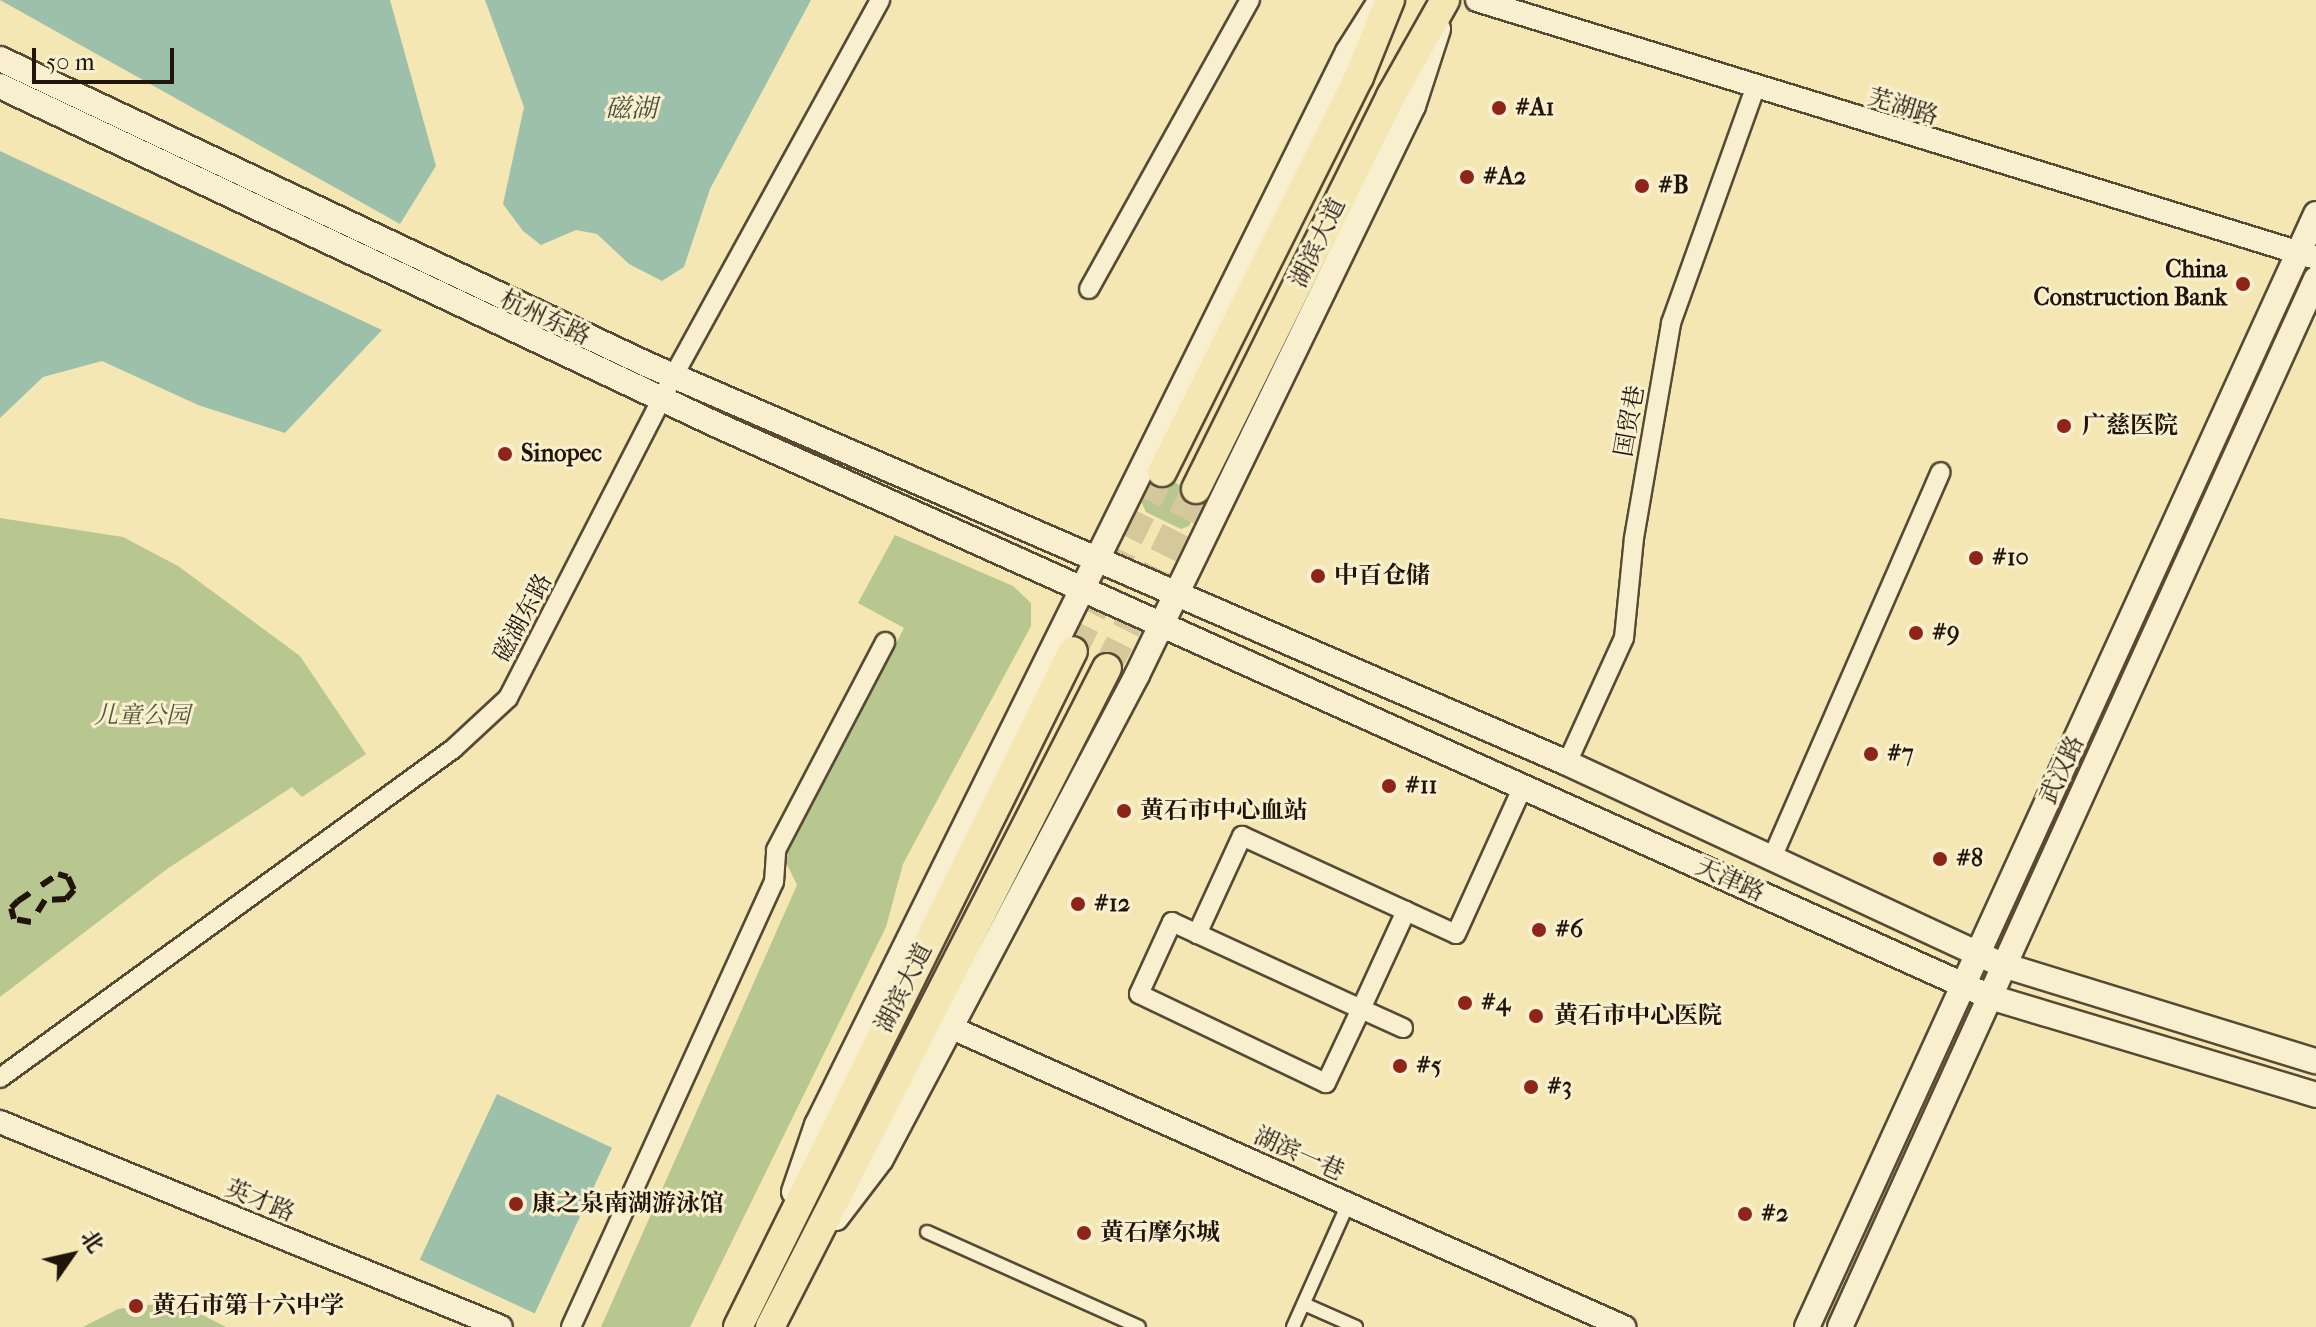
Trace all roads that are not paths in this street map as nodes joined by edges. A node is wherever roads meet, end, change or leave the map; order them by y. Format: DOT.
graph roads {
  1 [pos="880,0"];
  2 [pos="1250,0"];
  3 [pos="1381,0"];
  4 [pos="1390,0"];
  5 [pos="1446,0"];
  6 [pos="1477,0"];
  7 [pos="0,59"];
  8 [pos="0,86"];
  9 [pos="1755,89"];
  10 [pos="2316,214"];
  11 [pos="2307,256"];
  12 [pos="2316,279"];
  13 [pos="1089,289"];
  14 [pos="670,386"];
  15 [pos="1162,472"];
  16 [pos="1941,472"];
  17 [pos="1196,489"];
  18 [pos="1099,557"];
  19 [pos="1085,588"];
  20 [pos="1175,590"];
  21 [pos="1161,622"];
  22 [pos="885,642"];
  23 [pos="1073,651"];
  24 [pos="1107,668"];
  25 [pos="1567,763"];
  26 [pos="1523,786"];
  27 [pos="1772,858"];
  28 [pos="1406,911"];
  29 [pos="1197,934"];
  30 [pos="1978,953"];
  31 [pos="2003,965"];
  32 [pos="1965,986"];
  33 [pos="1990,997"];
  34 [pos="1361,1009"];
  35 [pos="952,1028"];
  36 [pos="1403,1028"];
  37 [pos="2316,1061"];
  38 [pos="0,1078"];
  39 [pos="2316,1095"];
  40 [pos="0,1122"];
  41 [pos="1348,1204"];
  42 [pos="927,1232"];
  43 [pos="769,1264"];
  44 [pos="796,1269"];
  45 [pos="1304,1304"];
  46 [pos="501,1327"];
  47 [pos="571,1327"];
  48 [pos="738,1327"];
  49 [pos="770,1327"];
  50 [pos="1139,1327"];
  51 [pos="1293,1327"];
  52 [pos="1356,1327"];
  53 [pos="1624,1327"];
  54 [pos="1807,1327"];
  55 [pos="1840,1327"];
  1 -- 14 [label="street, 磁湖东路"];
  2 -- 13 [label="street"];
  3 -- 18 [label="main road"];
  4 -- 15 [label="main road, 湖滨大道"];
  5 -- 17 [label="main road, 湖滨大道"];
  5 -- 20 [label="main road"];
  6 -- 9 [label="street, 芜湖路"];
  7 -- 14 [label="main road, 杭州东路"];
  8 -- 14 [label="main road, 杭州东路"];
  9 -- 11 [label="street, 芜湖路"];
  9 -- 25 [label="street, 国贸巷"];
  10 -- 11 [label="main road, 武汉路"];
  11 -- 30 [label="main road, 武汉路"];
  12 -- 31 [label="main road, 武汉路"];
  14 -- 18 [label="main road, 杭州东路"];
  14 -- 19 [label="main road, 杭州东路"];
  14 -- 38 [label="street, 磁湖东路"];
  16 -- 27 [label="street"];
  18 -- 19 [label="main road"];
  18 -- 20 [label="main road, 杭州东路"];
  19 -- 21 [label="main road, 杭州东路"];
  19 -- 43 [label="main road"];
  20 -- 21 [label="main road"];
  20 -- 25 [label="main road, 天津路"];
  21 -- 26 [label="main road, 天津路"];
  21 -- 35 [label="main road"];
  22 -- 47 [label="street"];
  23 -- 43 [label="main road, 湖滨大道"];
  24 -- 44 [label="main road, 湖滨大道"];
  25 -- 27 [label="main road, 天津路"];
  26 -- 28 [label="street"];
  26 -- 32 [label="main road, 天津路"];
  27 -- 30 [label="main road, 天津路"];
  28 -- 29 [label="street"];
  28 -- 34 [label="street"];
  29 -- 34 [label="street"];
  29 -- 34 [label="street"];
  30 -- 31 [label="main road, 天津路"];
  30 -- 32 [label="main road, 武汉路"];
  31 -- 33 [label="main road, 武汉路"];
  31 -- 37 [label="main road, 天津路"];
  32 -- 33 [label="main road, 天津路"];
  32 -- 54 [label="main road, 武汉路"];
  33 -- 39 [label="main road, 天津路"];
  33 -- 55 [label="main road, 武汉路"];
  34 -- 36 [label="street"];
  35 -- 41 [label="street, 湖滨一巷"];
  35 -- 44 [label="main road"];
  40 -- 46 [label="street, 英才路"];
  41 -- 45 [label="street"];
  41 -- 53 [label="street, 湖滨一巷"];
  42 -- 50 [label="street"];
  43 -- 48 [label="main road, 湖滨大道"];
  44 -- 49 [label="main road, 湖滨大道"];
  45 -- 51 [label="street"];
  45 -- 52 [label="street"];
}
